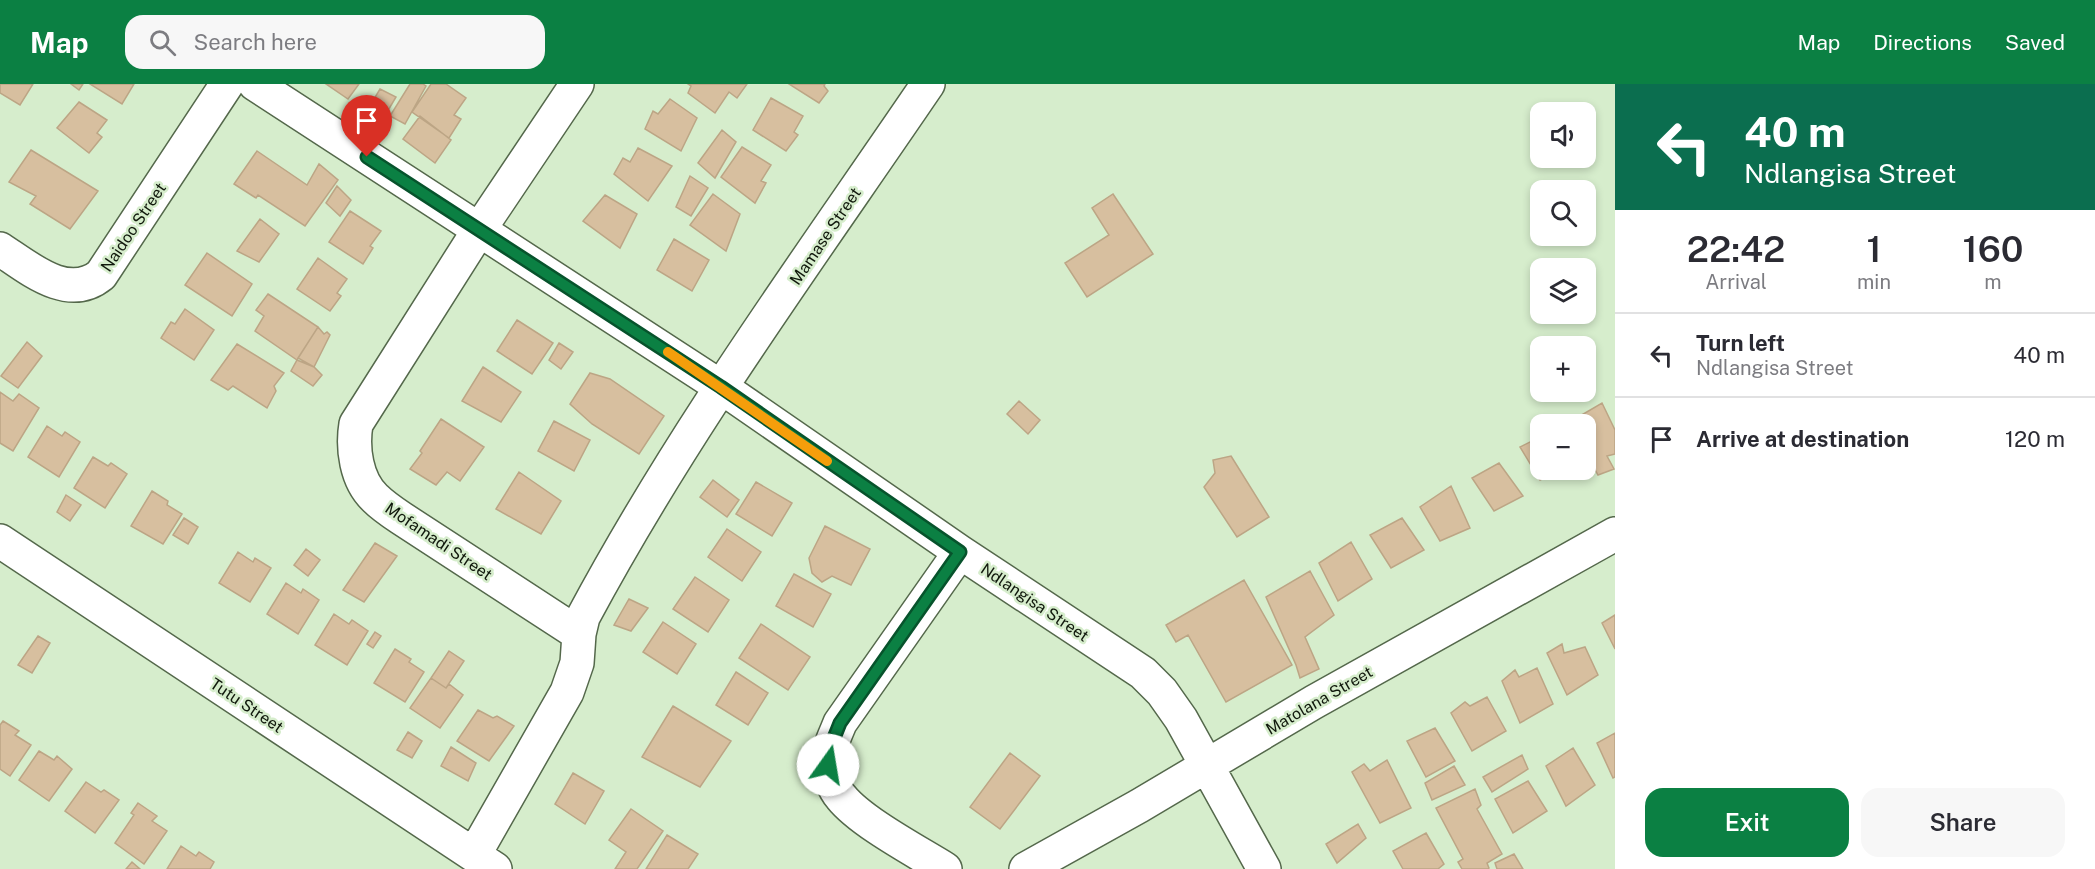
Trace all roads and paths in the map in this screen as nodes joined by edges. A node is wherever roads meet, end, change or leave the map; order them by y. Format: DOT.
graph roads {
  1 [pos="227,84"];
  2 [pos="255,84"];
  3 [pos="577,84"];
  4 [pos="928,84"];
  5 [pos="479,230"];
  6 [pos="0,249"];
  7 [pos="721,387"];
  8 [pos="1615,534"];
  9 [pos="0,541"];
  10 [pos="960,552"];
  11 [pos="579,634"];
  12 [pos="1206,765"];
  13 [pos="484,862"];
  14 [pos="945,869"];
  15 [pos="1026,869"];
  16 [pos="1264,869"];
  1 -- 6 [label="street, Naidoo Street"];
  2 -- 5 [label="street, Ndlangisa Street"];
  3 -- 5 [label="street, Mofamadi Street"];
  4 -- 7 [label="street, Mamase Street"];
  5 -- 7 [label="street, Ndlangisa Street"];
  5 -- 11 [label="street, Mofamadi Street"];
  7 -- 10 [label="street, Ndlangisa Street"];
  7 -- 11 [label="street"];
  8 -- 12 [label="street, Matolana Street"];
  9 -- 13 [label="street, Tutu Street"];
  10 -- 12 [label="street, Ndlangisa Street"];
  10 -- 14 [label="street"];
  11 -- 13 [label="street"];
  12 -- 15 [label="street, Matolana Street"];
  12 -- 16 [label="street, Ndlangisa Street"];
}
